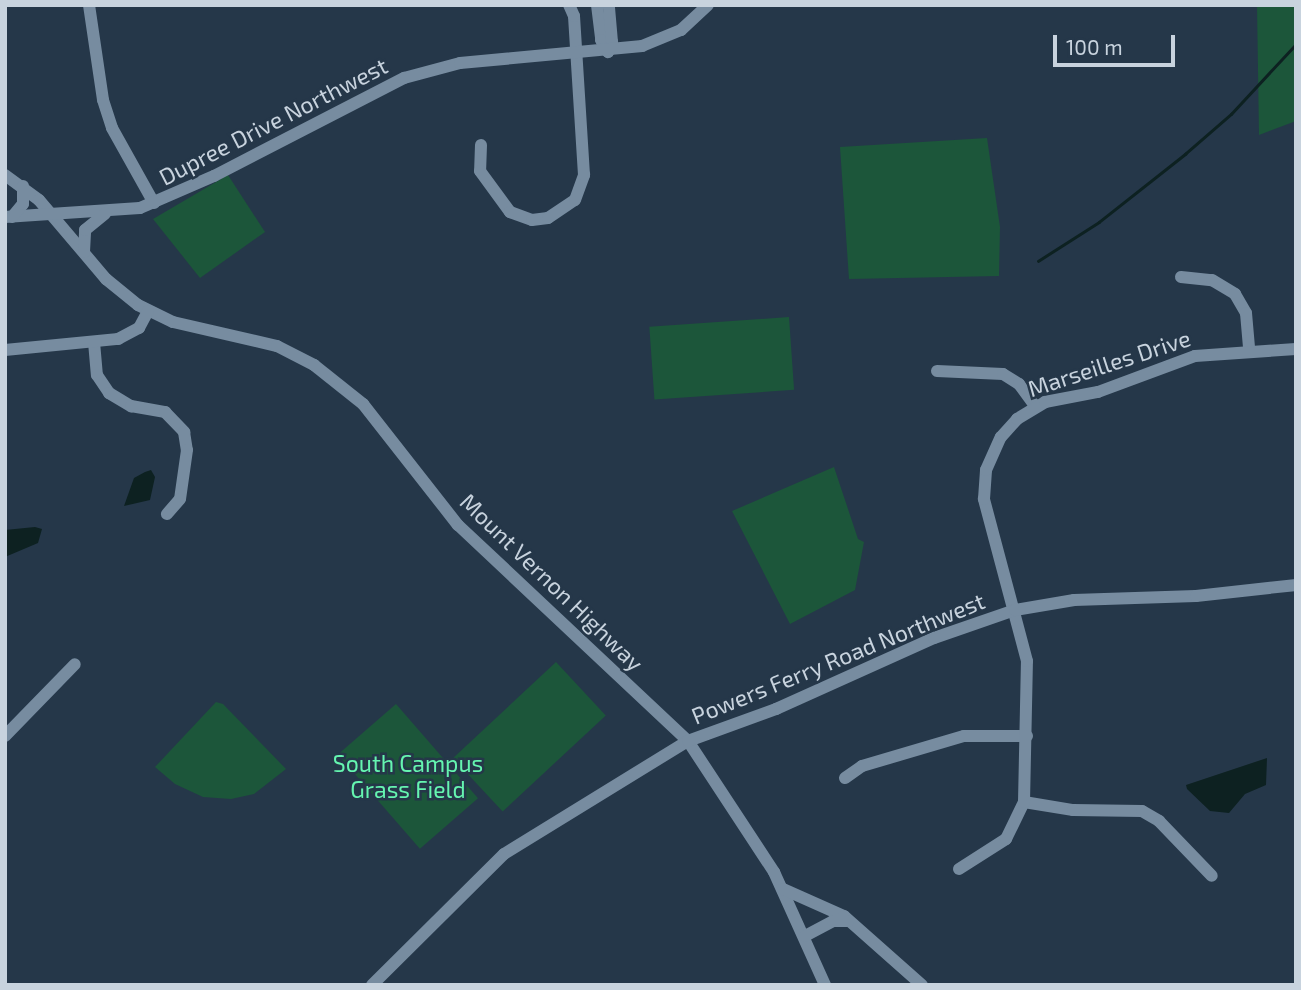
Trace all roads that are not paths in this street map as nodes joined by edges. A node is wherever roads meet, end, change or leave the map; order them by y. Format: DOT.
graph roads {
  1 [pos="89,5"];
  2 [pos="569,5"];
  3 [pos="597,5"];
  4 [pos="609,5"];
  5 [pos="708,5"];
  6 [pos="608,52"];
  7 [pos="577,53"];
  8 [pos="481,145"];
  9 [pos="5,174"];
  10 [pos="23,186"];
  11 [pos="154,204"];
  12 [pos="107,213"];
  13 [pos="52,215"];
  14 [pos="9,217"];
  15 [pos="88,258"];
  16 [pos="1181,276"];
  17 [pos="148,311"];
  18 [pos="94,342"];
  19 [pos="1250,349"];
  20 [pos="1296,349"];
  21 [pos="5,350"];
  22 [pos="937,372"];
  23 [pos="1035,406"];
  24 [pos="167,514"];
  25 [pos="1296,585"];
  26 [pos="1015,610"];
  27 [pos="75,664"];
  28 [pos="5,736"];
  29 [pos="1027,736"];
  30 [pos="688,741"];
  31 [pos="845,778"];
  32 [pos="1024,802"];
  33 [pos="959,869"];
  34 [pos="1212,876"];
  35 [pos="783,889"];
  36 [pos="848,921"];
  37 [pos="806,936"];
  38 [pos="372,985"];
  39 [pos="825,985"];
  40 [pos="922,985"];
  1 -- 11 [label="street"];
  2 -- 7 [label="street"];
  3 -- 6 [label="street"];
  4 -- 6 [label="street"];
  5 -- 6 [label="street, Dupree Drive Northwest"];
  6 -- 7 [label="street, Dupree Drive Northwest"];
  7 -- 8 [label="street"];
  7 -- 11 [label="street, Dupree Drive Northwest"];
  9 -- 10 [label="street, Mount Vernon Highway"];
  10 -- 13 [label="street, Mount Vernon Highway"];
  10 -- 14 [label="street"];
  11 -- 12 [label="street, Dupree Drive Northwest"];
  12 -- 13 [label="street, Dupree Drive Northwest"];
  12 -- 15 [label="street"];
  13 -- 14 [label="street"];
  13 -- 15 [label="street, Mount Vernon Highway"];
  15 -- 17 [label="street, Mount Vernon Highway"];
  16 -- 19 [label="street"];
  17 -- 18 [label="street"];
  17 -- 30 [label="street, Mount Vernon Highway"];
  18 -- 21 [label="street"];
  18 -- 24 [label="street"];
  19 -- 20 [label="street, Marseilles Drive"];
  19 -- 23 [label="street, Marseilles Drive"];
  22 -- 23 [label="street"];
  23 -- 26 [label="street, Marseilles Drive"];
  25 -- 26 [label="street, Powers Ferry Road Northwest"];
  26 -- 29 [label="street, Marseilles Drive"];
  26 -- 30 [label="street, Powers Ferry Road Northwest"];
  27 -- 28 [label="street"];
  29 -- 31 [label="street"];
  29 -- 32 [label="street, Marseilles Drive"];
  30 -- 35 [label="street, Mount Vernon Highway"];
  30 -- 38 [label="street, Powers Ferry Road Northwest"];
  32 -- 33 [label="street"];
  32 -- 34 [label="street"];
  35 -- 36 [label="street"];
  35 -- 37 [label="street, Mount Vernon Highway"];
  36 -- 37 [label="street"];
  36 -- 40 [label="street"];
  37 -- 39 [label="street, Mount Vernon Highway"];
}
